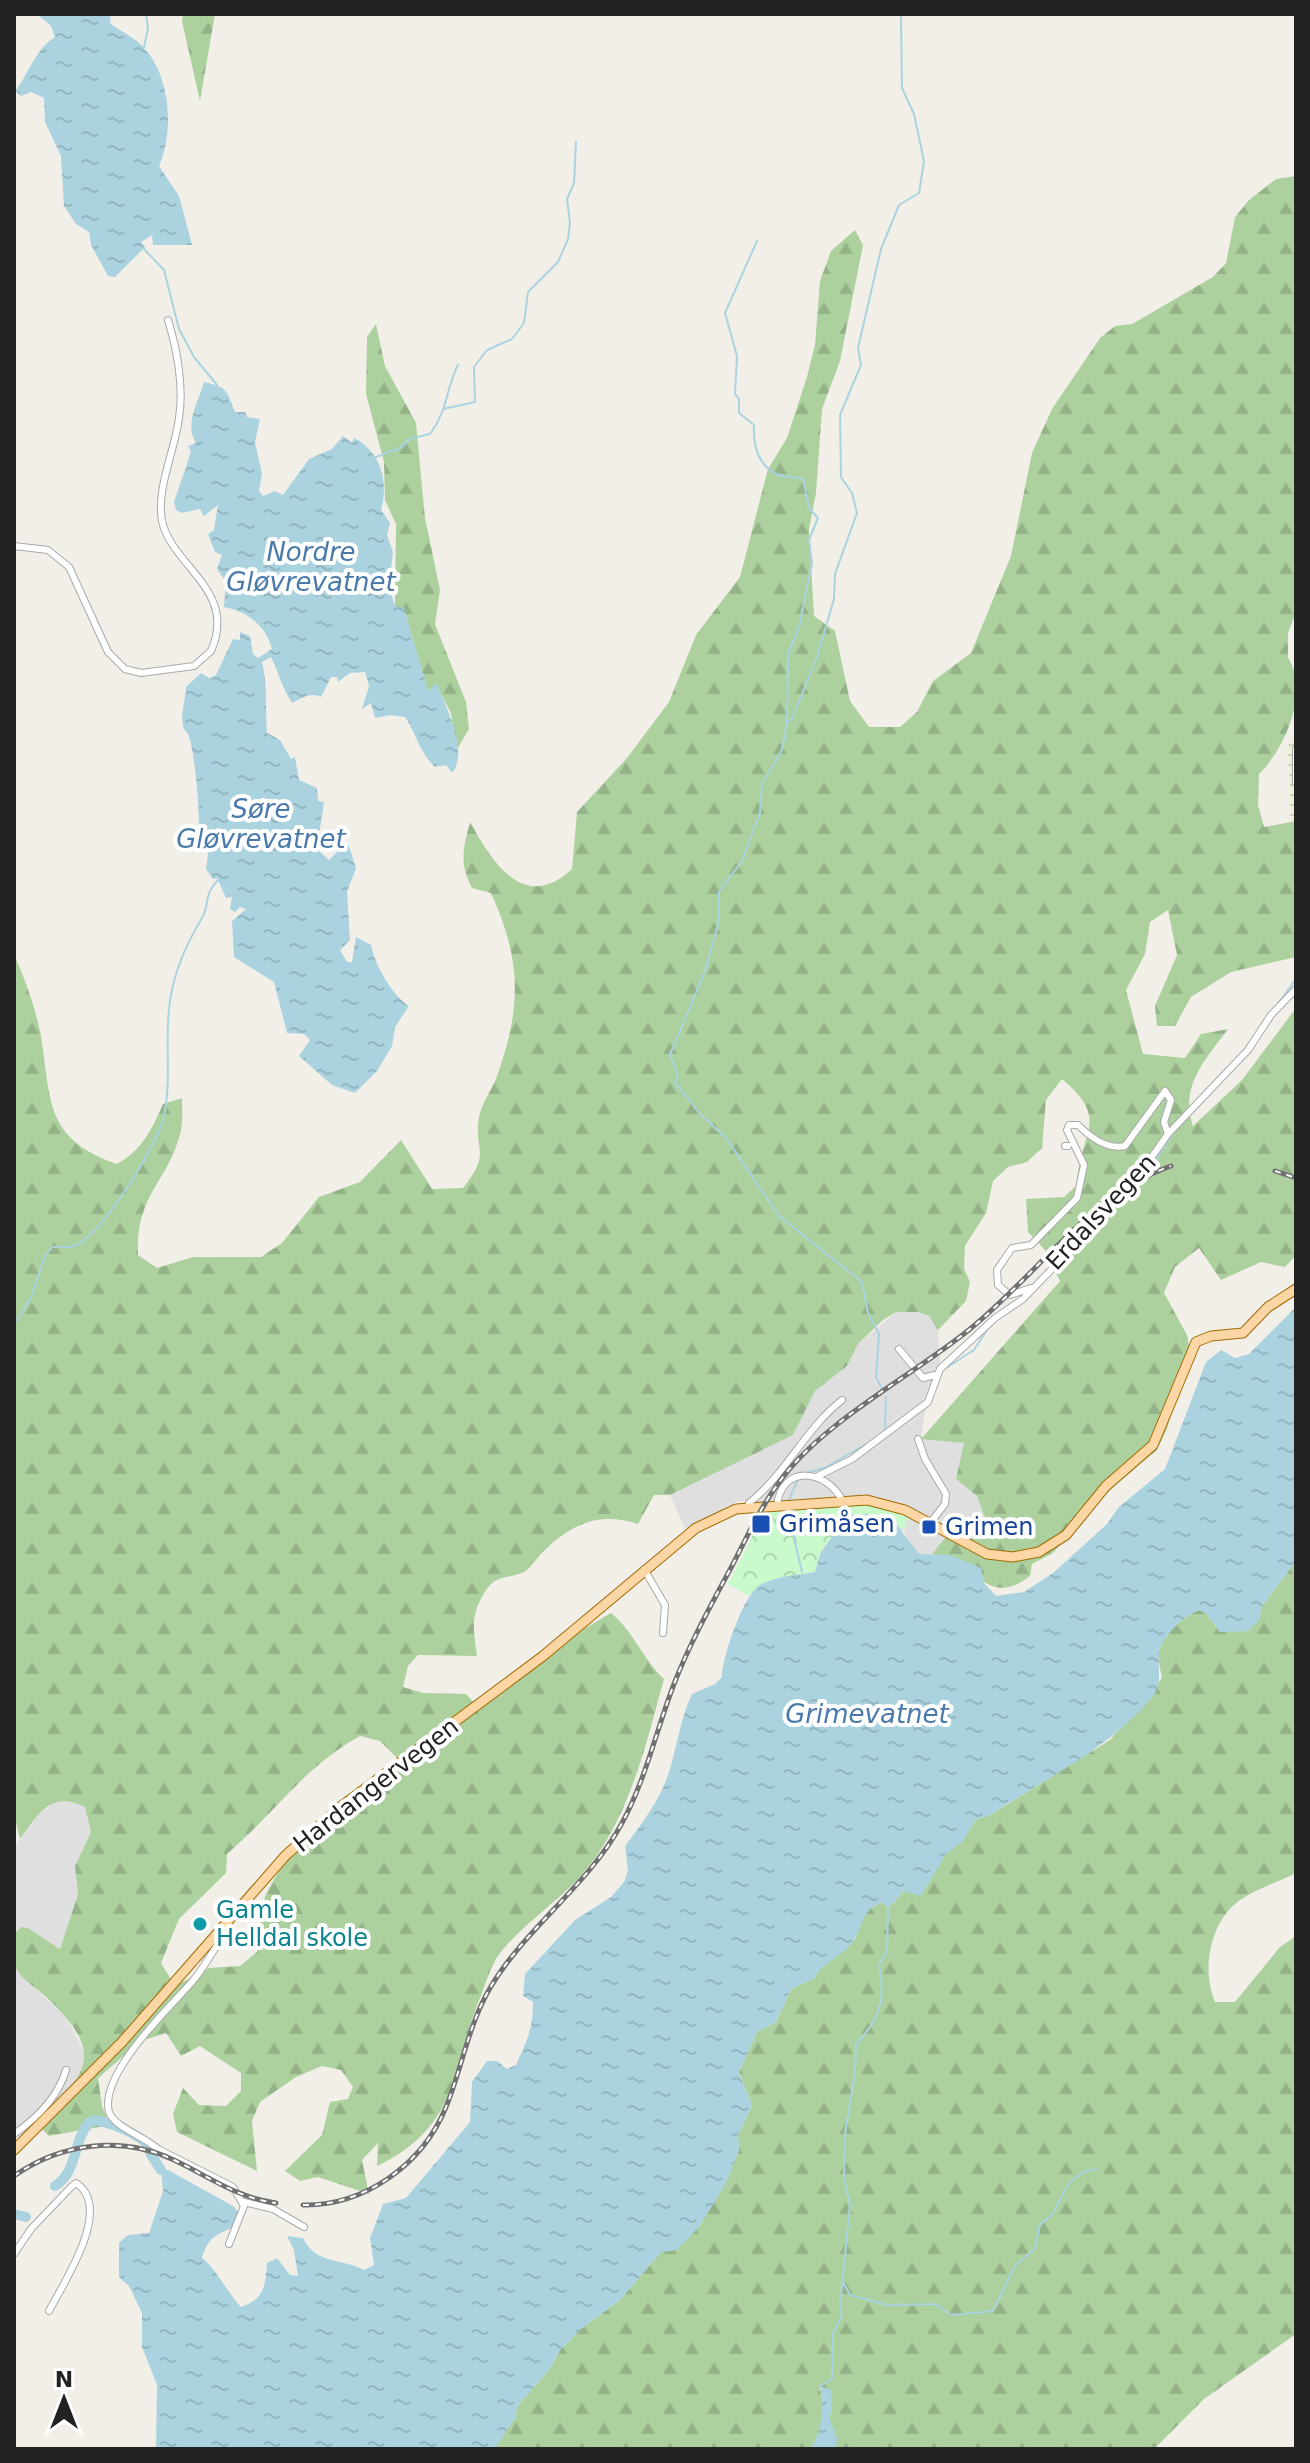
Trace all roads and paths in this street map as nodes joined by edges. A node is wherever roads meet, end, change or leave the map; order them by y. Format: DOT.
graph roads {
  1 [pos="168,320"];
  2 [pos="14,546"];
  3 [pos="1296,749"];
  4 [pos="1296,783"];
  5 [pos="1296,989"];
  6 [pos="1168,1134"];
  7 [pos="1031,1288"];
  8 [pos="1296,1289"];
  9 [pos="899,1349"];
  10 [pos="935,1375"];
  11 [pos="842,1400"];
  12 [pos="918,1439"];
  13 [pos="809,1476"];
  14 [pos="843,1502"];
  15 [pos="748,1507"];
  16 [pos="785,1507"];
  17 [pos="930,1523"];
  18 [pos="644,1569"];
  19 [pos="663,1633"];
  20 [pos="216,1947"];
  21 [pos="185,1973"];
  22 [pos="193,1980"];
  23 [pos="66,2070"];
  24 [pos="14,2134"];
  25 [pos="14,2150"];
  26 [pos="244,2202"];
  27 [pos="304,2227"];
  28 [pos="229,2244"];
  29 [pos="14,2254"];
  30 [pos="49,2311"];
  1 -- 2 [label="street"];
  3 -- 4 [label="street"];
  5 -- 6 [label="street, Erdalsvegen"];
  6 -- 7 [label="street, Erdalsvegen"];
  6 -- 7 [label="street, Erdalsvegen"];
  7 -- 10 [label="street, Erdalsvegen"];
  8 -- 17 [label="main road, Hardangervegen"];
  9 -- 10 [label="street"];
  10 -- 13 [label="street, Erdalsvegen"];
  11 -- 15 [label="street"];
  12 -- 17 [label="street"];
  13 -- 14 [label="street"];
  13 -- 16 [label="street, Erdalsvegen"];
  14 -- 16 [label="main road, Hardangervegen"];
  14 -- 17 [label="main road, Hardangervegen"];
  15 -- 16 [label="main road, Hardangervegen"];
  15 -- 18 [label="main road, Hardangervegen"];
  18 -- 19 [label="street"];
  18 -- 21 [label="main road, Hardangervegen"];
  20 -- 22 [label="street"];
  21 -- 22 [label="street"];
  21 -- 25 [label="main road, Hardangervegen"];
  22 -- 26 [label="street"];
  23 -- 24 [label="street"];
  26 -- 27 [label="street"];
  26 -- 28 [label="street"];
  29 -- 30 [label="street"];
}
